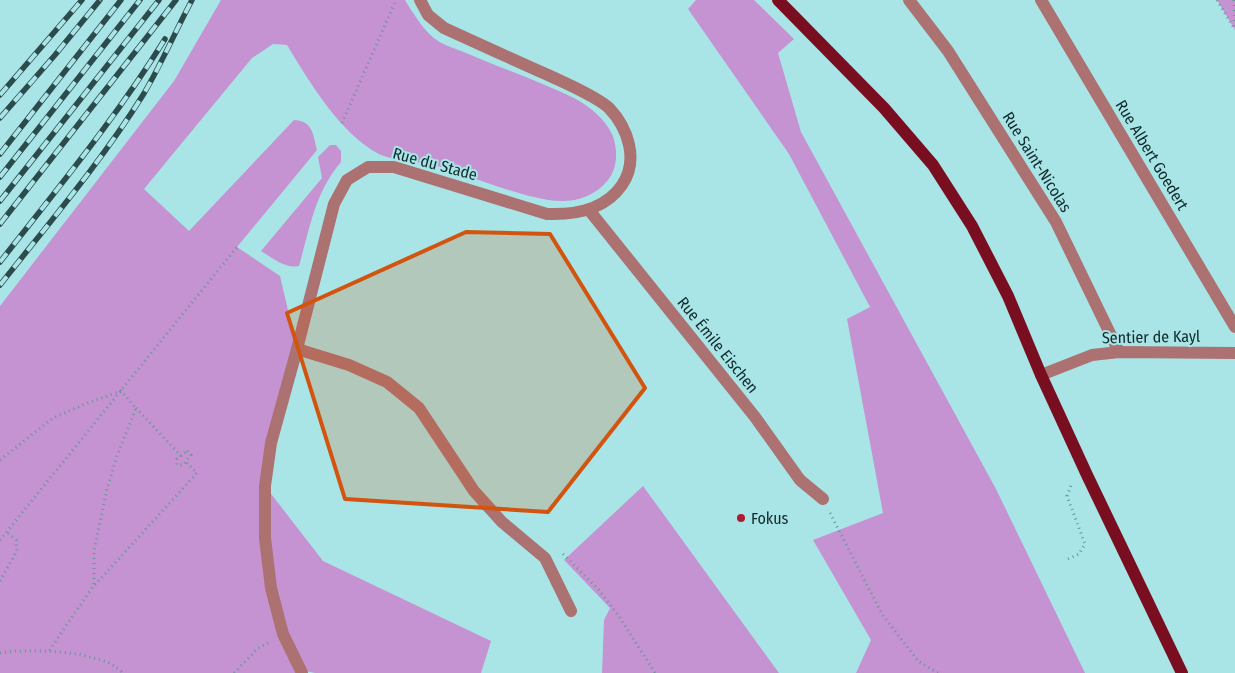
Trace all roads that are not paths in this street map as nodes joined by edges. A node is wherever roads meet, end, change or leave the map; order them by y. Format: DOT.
graph roads {
  1 [pos="420,0"];
  2 [pos="778,0"];
  3 [pos="909,0"];
  4 [pos="1041,0"];
  5 [pos="589,210"];
  6 [pos="1235,326"];
  7 [pos="297,349"];
  8 [pos="1119,352"];
  9 [pos="1235,353"];
  10 [pos="1041,375"];
  11 [pos="823,499"];
  12 [pos="571,611"];
  13 [pos="302,673"];
  14 [pos="1182,673"];
  1 -- 5 [label="street, Rue du Stade"];
  2 -- 10 [label="main road"];
  3 -- 8 [label="street, Rue Saint-Nicolas"];
  4 -- 6 [label="street, Rue Albert Goedert"];
  5 -- 7 [label="street, Rue du Stade"];
  5 -- 11 [label="street, Rue Émile Eischen"];
  7 -- 12 [label="street"];
  7 -- 13 [label="street, Rue du Stade"];
  8 -- 9 [label="street, Sentier de Kayl"];
  8 -- 10 [label="street, Sentier de Kayl"];
  10 -- 14 [label="main road"];
}
